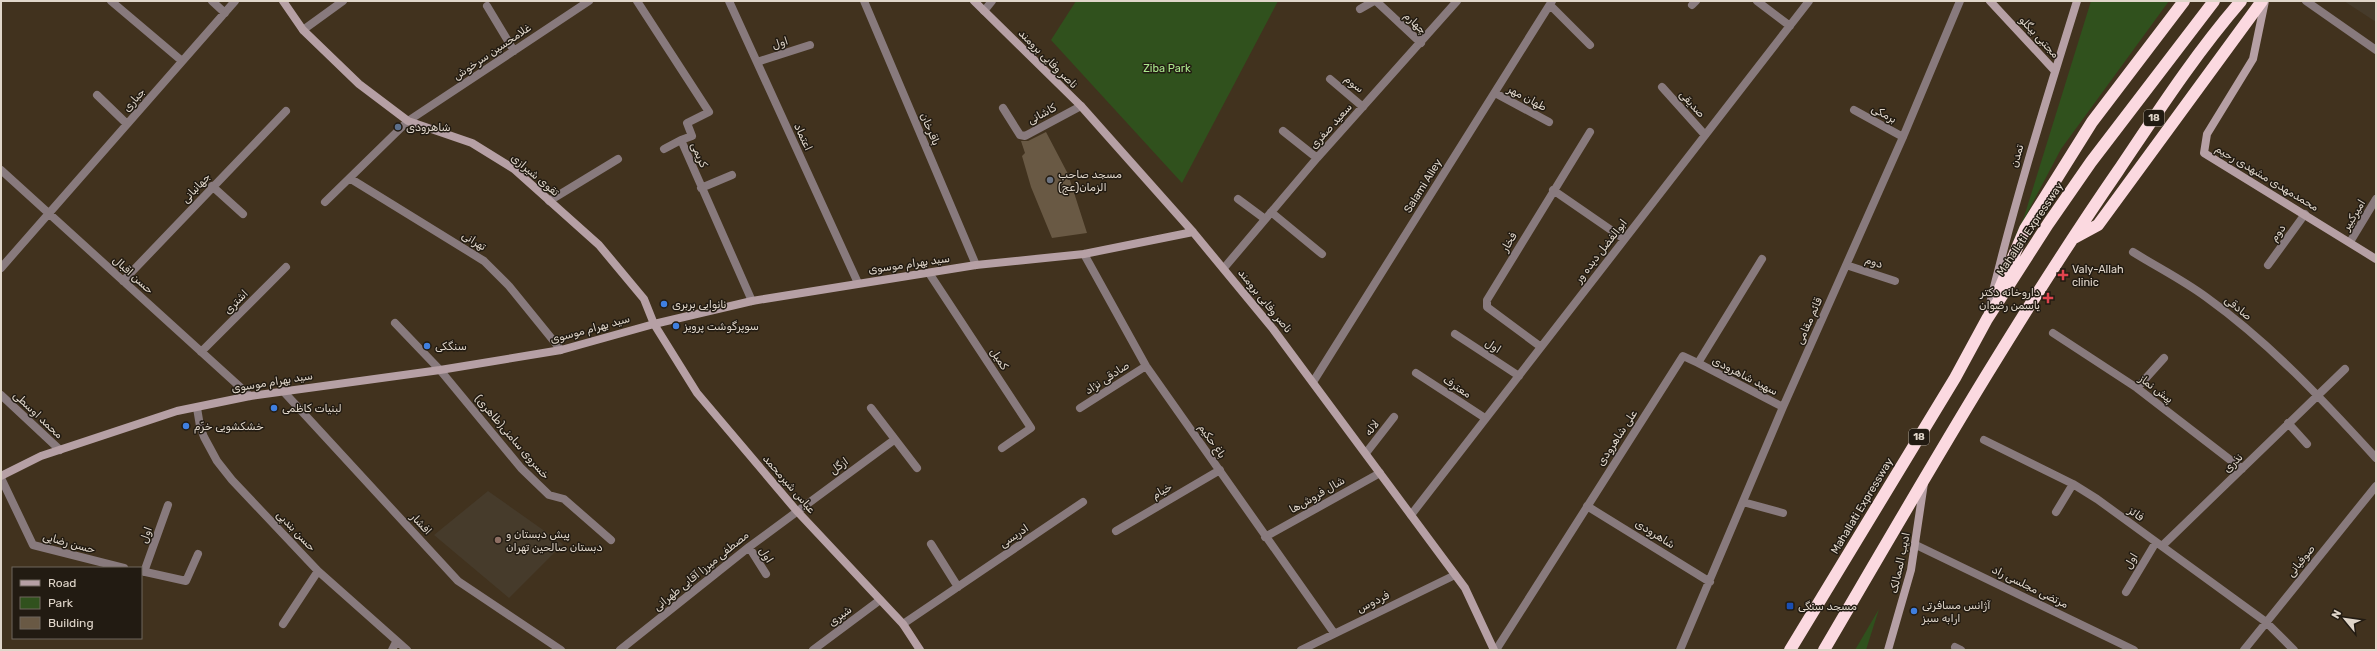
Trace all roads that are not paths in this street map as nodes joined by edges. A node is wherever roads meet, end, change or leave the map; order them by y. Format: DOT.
graph roads {
  1 [pos="111,1"];
  2 [pos="212,1"];
  3 [pos="235,1"];
  4 [pos="283,1"];
  5 [pos="343,1"];
  6 [pos="588,1"];
  7 [pos="637,1"];
  8 [pos="729,1"];
  9 [pos="864,1"];
  10 [pos="974,1"];
  11 [pos="992,1"];
  12 [pos="1375,1"];
  13 [pos="1457,1"];
  14 [pos="1757,1"];
  15 [pos="1809,1"];
  16 [pos="1960,1"];
  17 [pos="1990,1"];
  18 [pos="2077,1"];
  19 [pos="2184,1"];
  20 [pos="2214,1"];
  21 [pos="2241,1"];
  22 [pos="2263,1"];
  23 [pos="2306,1"];
  24 [pos="1551,3"];
  25 [pos="487,6"];
  26 [pos="1360,9"];
  27 [pos="984,11"];
  28 [pos="225,13"];
  29 [pos="1790,26"];
  30 [pos="303,30"];
  31 [pos="1421,43"];
  32 [pos="810,45"];
  33 [pos="1590,45"];
  34 [pos="2376,50"];
  35 [pos="514,51"];
  36 [pos="182,61"];
  37 [pos="757,62"];
  38 [pos="2056,71"];
  39 [pos="1330,80"];
  40 [pos="1662,87"];
  41 [pos="1495,93"];
  42 [pos="96,95"];
  43 [pos="1081,106"];
  44 [pos="1363,106"];
  45 [pos="1003,108"];
  46 [pos="1854,110"];
  47 [pos="286,111"];
  48 [pos="408,122"];
  49 [pos="1549,122"];
  50 [pos="127,124"];
  51 [pos="1283,132"];
  52 [pos="1590,132"];
  53 [pos="1705,135"];
  54 [pos="1903,137"];
  55 [pos="681,140"];
  56 [pos="664,149"];
  57 [pos="1317,158"];
  58 [pos="618,159"];
  59 [pos="1,170"];
  60 [pos="732,175"];
  61 [pos="351,179"];
  62 [pos="212,186"];
  63 [pos="701,188"];
  64 [pos="1553,190"];
  65 [pos="1238,199"];
  66 [pos="2376,199"];
  67 [pos="549,201"];
  68 [pos="325,202"];
  69 [pos="48,213"];
  70 [pos="243,214"];
  71 [pos="2305,214"];
  72 [pos="1268,216"];
  73 [pos="1193,232"];
  74 [pos="1624,239"];
  75 [pos="2071,240"];
  76 [pos="2350,242"];
  77 [pos="2133,252"];
  78 [pos="1084,254"];
  79 [pos="1322,254"];
  80 [pos="1762,259"];
  81 [pos="2376,259"];
  82 [pos="1846,264"];
  83 [pos="976,265"];
  84 [pos="2268,265"];
  85 [pos="1,268"];
  86 [pos="286,268"];
  87 [pos="1224,268"];
  88 [pos="929,273"];
  89 [pos="123,281"];
  90 [pos="1895,281"];
  91 [pos="858,283"];
  92 [pos="752,301"];
  93 [pos="1987,319"];
  94 [pos="395,323"];
  95 [pos="654,324"];
  96 [pos="2053,333"];
  97 [pos="1455,334"];
  98 [pos="1541,347"];
  99 [pos="561,350"];
  100 [pos="201,352"];
  101 [pos="2164,358"];
  102 [pos="1698,364"];
  103 [pos="1146,366"];
  104 [pos="2345,369"];
  105 [pos="440,370"];
  106 [pos="1416,373"];
  107 [pos="1518,376"];
  108 [pos="1313,382"];
  109 [pos="2137,388"];
  110 [pos="283,391"];
  111 [pos="2318,394"];
  112 [pos="1,395"];
  113 [pos="250,396"];
  114 [pos="1783,407"];
  115 [pos="197,408"];
  116 [pos="871,408"];
  117 [pos="1080,408"];
  118 [pos="1394,417"];
  119 [pos="1486,418"];
  120 [pos="2288,423"];
  121 [pos="894,440"];
  122 [pos="1984,440"];
  123 [pos="2306,444"];
  124 [pos="1002,448"];
  125 [pos="60,450"];
  126 [pos="1366,453"];
  127 [pos="2376,458"];
  128 [pos="917,468"];
  129 [pos="1220,470"];
  130 [pos="2242,470"];
  131 [pos="1380,472"];
  132 [pos="1,477"];
  133 [pos="1925,479"];
  134 [pos="2074,484"];
  135 [pos="2376,486"];
  136 [pos="1084,502"];
  137 [pos="1743,502"];
  138 [pos="168,505"];
  139 [pos="1587,506"];
  140 [pos="796,510"];
  141 [pos="2056,512"];
  142 [pos="1783,513"];
  143 [pos="1411,515"];
  144 [pos="1116,531"];
  145 [pos="1265,537"];
  146 [pos="611,540"];
  147 [pos="930,544"];
  148 [pos="2159,544"];
  149 [pos="1916,545"];
  150 [pos="748,547"];
  151 [pos="198,554"];
  152 [pos="120,567"];
  153 [pos="318,570"];
  154 [pos="142,572"];
  155 [pos="766,574"];
  156 [pos="1455,575"];
  157 [pos="1710,582"];
  158 [pos="958,587"];
  159 [pos="2126,592"];
  160 [pos="880,600"];
  161 [pos="2266,622"];
  162 [pos="282,624"];
  163 [pos="903,624"];
  164 [pos="1334,633"];
  165 [pos="396,642"];
  166 [pos="392,650"];
  167 [pos="407,650"];
  168 [pos="561,650"];
  169 [pos="620,650"];
  170 [pos="813,650"];
  171 [pos="920,650"];
  172 [pos="1301,650"];
  173 [pos="1495,650"];
  174 [pos="1680,650"];
  175 [pos="1790,650"];
  176 [pos="1824,650"];
  177 [pos="1888,650"];
  178 [pos="2134,650"];
  179 [pos="2244,650"];
  180 [pos="2294,650"];
  1 -- 36 [label="street"];
  2 -- 28 [label="street"];
  3 -- 28 [label="street, جباری"];
  4 -- 30 [label="street, تقوی شیرازی"];
  5 -- 30 [label="street"];
  6 -- 35 [label="street, غلامحسین سرخوش"];
  7 -- 55 [label="street, کریمی"];
  8 -- 37 [label="street, اعتماد"];
  9 -- 83 [label="street, باقرخان"];
  10 -- 27 [label="street, ناصر وفایی برومند"];
  11 -- 27 [label="street"];
  12 -- 26 [label="street, چهارم"];
  12 -- 31 [label="street, چهارم"];
  13 -- 31 [label="street, سعید صفری"];
  14 -- 29 [label="street"];
  15 -- 29 [label="street, ابوالفضل دیده ور"];
  16 -- 54 [label="street, قائم مقامی"];
  17 -- 38 [label="street, مجتبی بیگلو"];
  18 -- 38 [label="street, تمدن"];
  19 -- 93 [label="highway"];
  20 -- 93 [label="highway, Mahallati Expressway / 18"];
  21 -- 75 [label="highway, 18"];
  22 -- 71 [label="street, محمدمهدی مشهدی رحیم"];
  22 -- 75 [label="highway"];
  23 -- 34 [label="street"];
  24 -- 33 [label="street"];
  24 -- 41 [label="street, Salami Alley"];
  25 -- 35 [label="street"];
  27 -- 43 [label="street, ناصر وفایی برومند"];
  28 -- 36 [label="street, جباری"];
  29 -- 53 [label="street, ابوالفضل دیده ور"];
  30 -- 48 [label="street, تقوی شیرازی"];
  31 -- 44 [label="street, سعید صفری"];
  32 -- 37 [label="street, اول"];
  35 -- 48 [label="street, غلامحسین سرخوش"];
  36 -- 50 [label="street, جباری"];
  37 -- 91 [label="street, اعتماد"];
  38 -- 93 [label="street, تمدن"];
  39 -- 44 [label="street, سوم"];
  40 -- 53 [label="street, صدیقی"];
  41 -- 49 [label="street, طهان مهر"];
  41 -- 108 [label="street, Salami Alley"];
  42 -- 50 [label="street"];
  43 -- 45 [label="street, کاشانی"];
  43 -- 73 [label="street, ناصر وفایی برومند"];
  44 -- 57 [label="street, سعید صفری"];
  46 -- 54 [label="street, برمکی"];
  47 -- 62 [label="street, جهانبانی"];
  48 -- 61 [label="street"];
  48 -- 67 [label="street, تقوی شیرازی"];
  50 -- 69 [label="street, جباری"];
  51 -- 57 [label="street"];
  52 -- 64 [label="street, فخار"];
  53 -- 74 [label="street, ابوالفضل دیده ور"];
  54 -- 82 [label="street, قائم مقامی"];
  55 -- 56 [label="street"];
  55 -- 63 [label="street, کریمی"];
  57 -- 72 [label="street, سعید صفری"];
  58 -- 67 [label="street"];
  59 -- 69 [label="street, حسن اقبال"];
  60 -- 63 [label="street"];
  61 -- 68 [label="street"];
  61 -- 99 [label="street, تهرانی"];
  62 -- 70 [label="street"];
  62 -- 89 [label="street, جهانبانی"];
  63 -- 92 [label="street, کریمی"];
  64 -- 74 [label="street"];
  64 -- 98 [label="street, فخار"];
  65 -- 72 [label="street"];
  66 -- 76 [label="street, امیرکبیر"];
  67 -- 95 [label="street, تقوی شیرازی"];
  69 -- 85 [label="street, جباری"];
  69 -- 89 [label="street, حسن اقبال"];
  71 -- 76 [label="street, محمدمهدی مشهدی رحیم"];
  71 -- 84 [label="street, دوم"];
  72 -- 79 [label="street"];
  72 -- 87 [label="street, سعید صفری"];
  73 -- 78 [label="street, سید بهرام موسوی"];
  73 -- 87 [label="street, ناصر وفایی برومند"];
  74 -- 98 [label="street, ابوالفضل دیده ور"];
  75 -- 133 [label="highway, 18"];
  76 -- 81 [label="street, محمدمهدی مشهدی رحیم"];
  77 -- 111 [label="street, صادقی"];
  78 -- 83 [label="street, سید بهرام موسوی"];
  78 -- 103 [label="street, باغ حکیم"];
  80 -- 102 [label="street"];
  82 -- 90 [label="street, دوم"];
  82 -- 114 [label="street, قائم مقامی"];
  83 -- 88 [label="street, سید بهرام موسوی"];
  86 -- 100 [label="street, اشتری"];
  87 -- 108 [label="street, ناصر وفایی برومند"];
  88 -- 91 [label="street, سید بهرام موسوی"];
  88 -- 124 [label="street, کمیل"];
  89 -- 100 [label="street, حسن اقبال"];
  91 -- 92 [label="street, سید بهرام موسوی"];
  92 -- 95 [label="street, سید بهرام موسوی"];
  93 -- 175 [label="highway, Mahallati Expressway / 18"];
  94 -- 105 [label="street, خسروی سامنی(طاهری)"];
  95 -- 99 [label="street, سید بهرام موسوی"];
  95 -- 140 [label="street, عباس شیرمحمد"];
  96 -- 109 [label="street, پیش نماز"];
  97 -- 107 [label="street, اول"];
  98 -- 107 [label="street, ابوالفضل دیده ور"];
  99 -- 105 [label="street, سید بهرام موسوی"];
  100 -- 113 [label="street, حسن اقبال"];
  101 -- 109 [label="street"];
  102 -- 114 [label="street, سهید شاهرودی"];
  102 -- 139 [label="street, علی شاهرودی"];
  103 -- 117 [label="street, صادقی نژاد"];
  103 -- 129 [label="street, باغ حکیم"];
  104 -- 111 [label="street"];
  105 -- 110 [label="street, سید بهرام موسوی"];
  105 -- 146 [label="street, خسروی سامنی(طاهری)"];
  106 -- 119 [label="street, معترف"];
  107 -- 119 [label="street, ابوالفضل دیده ور"];
  108 -- 126 [label="street, ناصر وفایی برومند"];
  109 -- 130 [label="street, پیش نماز"];
  110 -- 113 [label="street, سید بهرام موسوی"];
  110 -- 168 [label="street, افشار"];
  111 -- 120 [label="street, نذری"];
  111 -- 127 [label="street, صادقی"];
  112 -- 125 [label="street, محمد اوسطی"];
  113 -- 115 [label="street, سید بهرام موسوی"];
  114 -- 137 [label="street, قائم مقامی"];
  115 -- 125 [label="street, سید بهرام موسوی"];
  115 -- 153 [label="street, حسن بندپی"];
  116 -- 121 [label="street"];
  118 -- 126 [label="street, لاله"];
  119 -- 143 [label="street, ابوالفضل دیده ور"];
  120 -- 123 [label="street"];
  120 -- 130 [label="street, نذری"];
  121 -- 128 [label="street"];
  121 -- 140 [label="street, ازگل"];
  122 -- 134 [label="street, فائز"];
  125 -- 132 [label="street, سید بهرام موسوی"];
  126 -- 131 [label="street, ناصر وفایی برومند"];
  129 -- 144 [label="street, خیام"];
  129 -- 145 [label="street, باغ حکیم"];
  130 -- 148 [label="street, نذری"];
  131 -- 143 [label="street, ناصر وفایی برومند"];
  131 -- 145 [label="street, شال فروش‌ها"];
  132 -- 152 [label="street, حسن رضایی"];
  133 -- 149 [label="street, ادیب الممالک"];
  133 -- 176 [label="highway, 18"];
  134 -- 141 [label="street"];
  134 -- 148 [label="street, فائز"];
  135 -- 161 [label="street, صوفیانی"];
  136 -- 158 [label="street, ادریسی"];
  137 -- 142 [label="street"];
  137 -- 157 [label="street, قائم مقامی"];
  138 -- 154 [label="street, اول"];
  139 -- 157 [label="street, شاهرودی"];
  139 -- 173 [label="street, علی شاهرودی"];
  140 -- 150 [label="street, مصطفی میرزا آقایی طهرانی"];
  140 -- 160 [label="street, عباس شیرمحمد"];
  143 -- 156 [label="street, ناصر وفایی برومند"];
  145 -- 164 [label="street, باغ حکیم"];
  147 -- 158 [label="street"];
  148 -- 159 [label="street, اول"];
  148 -- 161 [label="street, فائز"];
  149 -- 177 [label="street, ادیب الممالک"];
  149 -- 178 [label="street, مرتضی مجلسی راد"];
  150 -- 155 [label="street, اول"];
  150 -- 169 [label="street, مصطفی میرزا آقایی طهرانی"];
  151 -- 154 [label="street"];
  153 -- 162 [label="street"];
  153 -- 165 [label="street, حسن بندپی"];
  156 -- 164 [label="street, فردوس"];
  156 -- 173 [label="street, ناصر وفایی برومند"];
  157 -- 174 [label="street, قائم مقامی"];
  158 -- 163 [label="street, ادریسی"];
  160 -- 163 [label="street, عباس شیرمحمد"];
  160 -- 170 [label="street, شیری"];
  161 -- 179 [label="street, صوفیانی"];
  161 -- 180 [label="street, فائز"];
  163 -- 171 [label="street, عباس شیرمحمد"];
  164 -- 172 [label="street, فردوس"];
  165 -- 166 [label="street"];
  165 -- 167 [label="street, حسن بندپی"];
}
